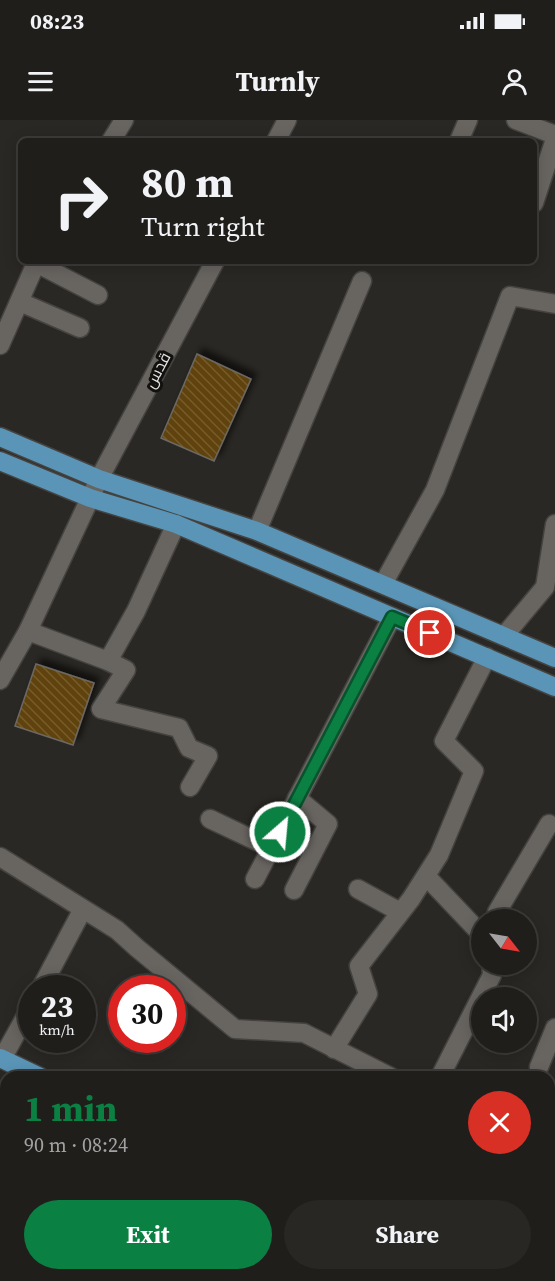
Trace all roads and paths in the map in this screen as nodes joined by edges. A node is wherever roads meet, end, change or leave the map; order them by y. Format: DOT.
graph roads {
  1 [pos="124,120"];
  2 [pos="287,120"];
  3 [pos="468,120"];
  4 [pos="516,120"];
  5 [pos="555,137"];
  6 [pos="113,138"];
  7 [pos="278,138"];
  8 [pos="460,138"];
  9 [pos="537,194"];
  10 [pos="36,264"];
  11 [pos="41,264"];
  12 [pos="213,264"];
  13 [pos="362,281"];
  14 [pos="98,295"];
  15 [pos="20,302"];
  16 [pos="555,304"];
  17 [pos="80,328"];
  18 [pos="0,345"];
  19 [pos="0,437"];
  20 [pos="0,461"];
  21 [pos="99,479"];
  22 [pos="90,498"];
  23 [pos="176,524"];
  24 [pos="555,524"];
  25 [pos="257,531"];
  26 [pos="383,584"];
  27 [pos="392,617"];
  28 [pos="27,631"];
  29 [pos="504,636"];
  30 [pos="487,657"];
  31 [pos="555,658"];
  32 [pos="108,661"];
  33 [pos="0,680"];
  34 [pos="555,687"];
  35 [pos="190,788"];
  36 [pos="297,798"];
  37 [pos="210,819"];
  38 [pos="549,824"];
  39 [pos="271,848"];
  40 [pos="0,857"];
  41 [pos="426,876"];
  42 [pos="255,879"];
  43 [pos="358,889"];
  44 [pos="294,890"];
  45 [pos="84,909"];
  46 [pos="499,909"];
  47 [pos="400,912"];
  48 [pos="471,923"];
  49 [pos="47,975"];
  50 [pos="492,975"];
  51 [pos="555,1028"];
  52 [pos="18,1029"];
  53 [pos="334,1049"];
  54 [pos="1,1059"];
  55 [pos="539,1067"];
  56 [pos="27,1071"];
  57 [pos="379,1071"];
  58 [pos="443,1071"];
  1 -- 6 [label="street"];
  2 -- 7 [label="street"];
  3 -- 8 [label="street"];
  4 -- 5 [label="street"];
  5 -- 9 [label="street"];
  10 -- 15 [label="street"];
  11 -- 14 [label="street"];
  12 -- 21 [label="street, قدس"];
  13 -- 25 [label="street"];
  15 -- 17 [label="street"];
  15 -- 18 [label="street"];
  16 -- 26 [label="street"];
  19 -- 21 [label="main road"];
  20 -- 22 [label="main road"];
  21 -- 22 [label="street, قدس"];
  21 -- 25 [label="main road"];
  22 -- 23 [label="main road"];
  22 -- 28 [label="street"];
  23 -- 27 [label="main road"];
  23 -- 32 [label="street"];
  24 -- 29 [label="street"];
  25 -- 26 [label="main road"];
  26 -- 29 [label="main road"];
  27 -- 30 [label="main road"];
  27 -- 36 [label="street"];
  28 -- 32 [label="street"];
  28 -- 33 [label="street"];
  29 -- 31 [label="main road"];
  30 -- 34 [label="main road"];
  30 -- 41 [label="street"];
  32 -- 35 [label="street"];
  36 -- 39 [label="street"];
  36 -- 44 [label="street"];
  37 -- 39 [label="street"];
  38 -- 46 [label="street"];
  39 -- 42 [label="street"];
  40 -- 45 [label="street"];
  41 -- 47 [label="street"];
  41 -- 48 [label="street"];
  43 -- 47 [label="street"];
  45 -- 49 [label="street"];
  45 -- 53 [label="street"];
  47 -- 53 [label="street"];
  50 -- 58 [label="street"];
  51 -- 55 [label="street"];
  52 -- 54 [label="street"];
  53 -- 57 [label="street"];
  54 -- 56 [label="main road"];
}
